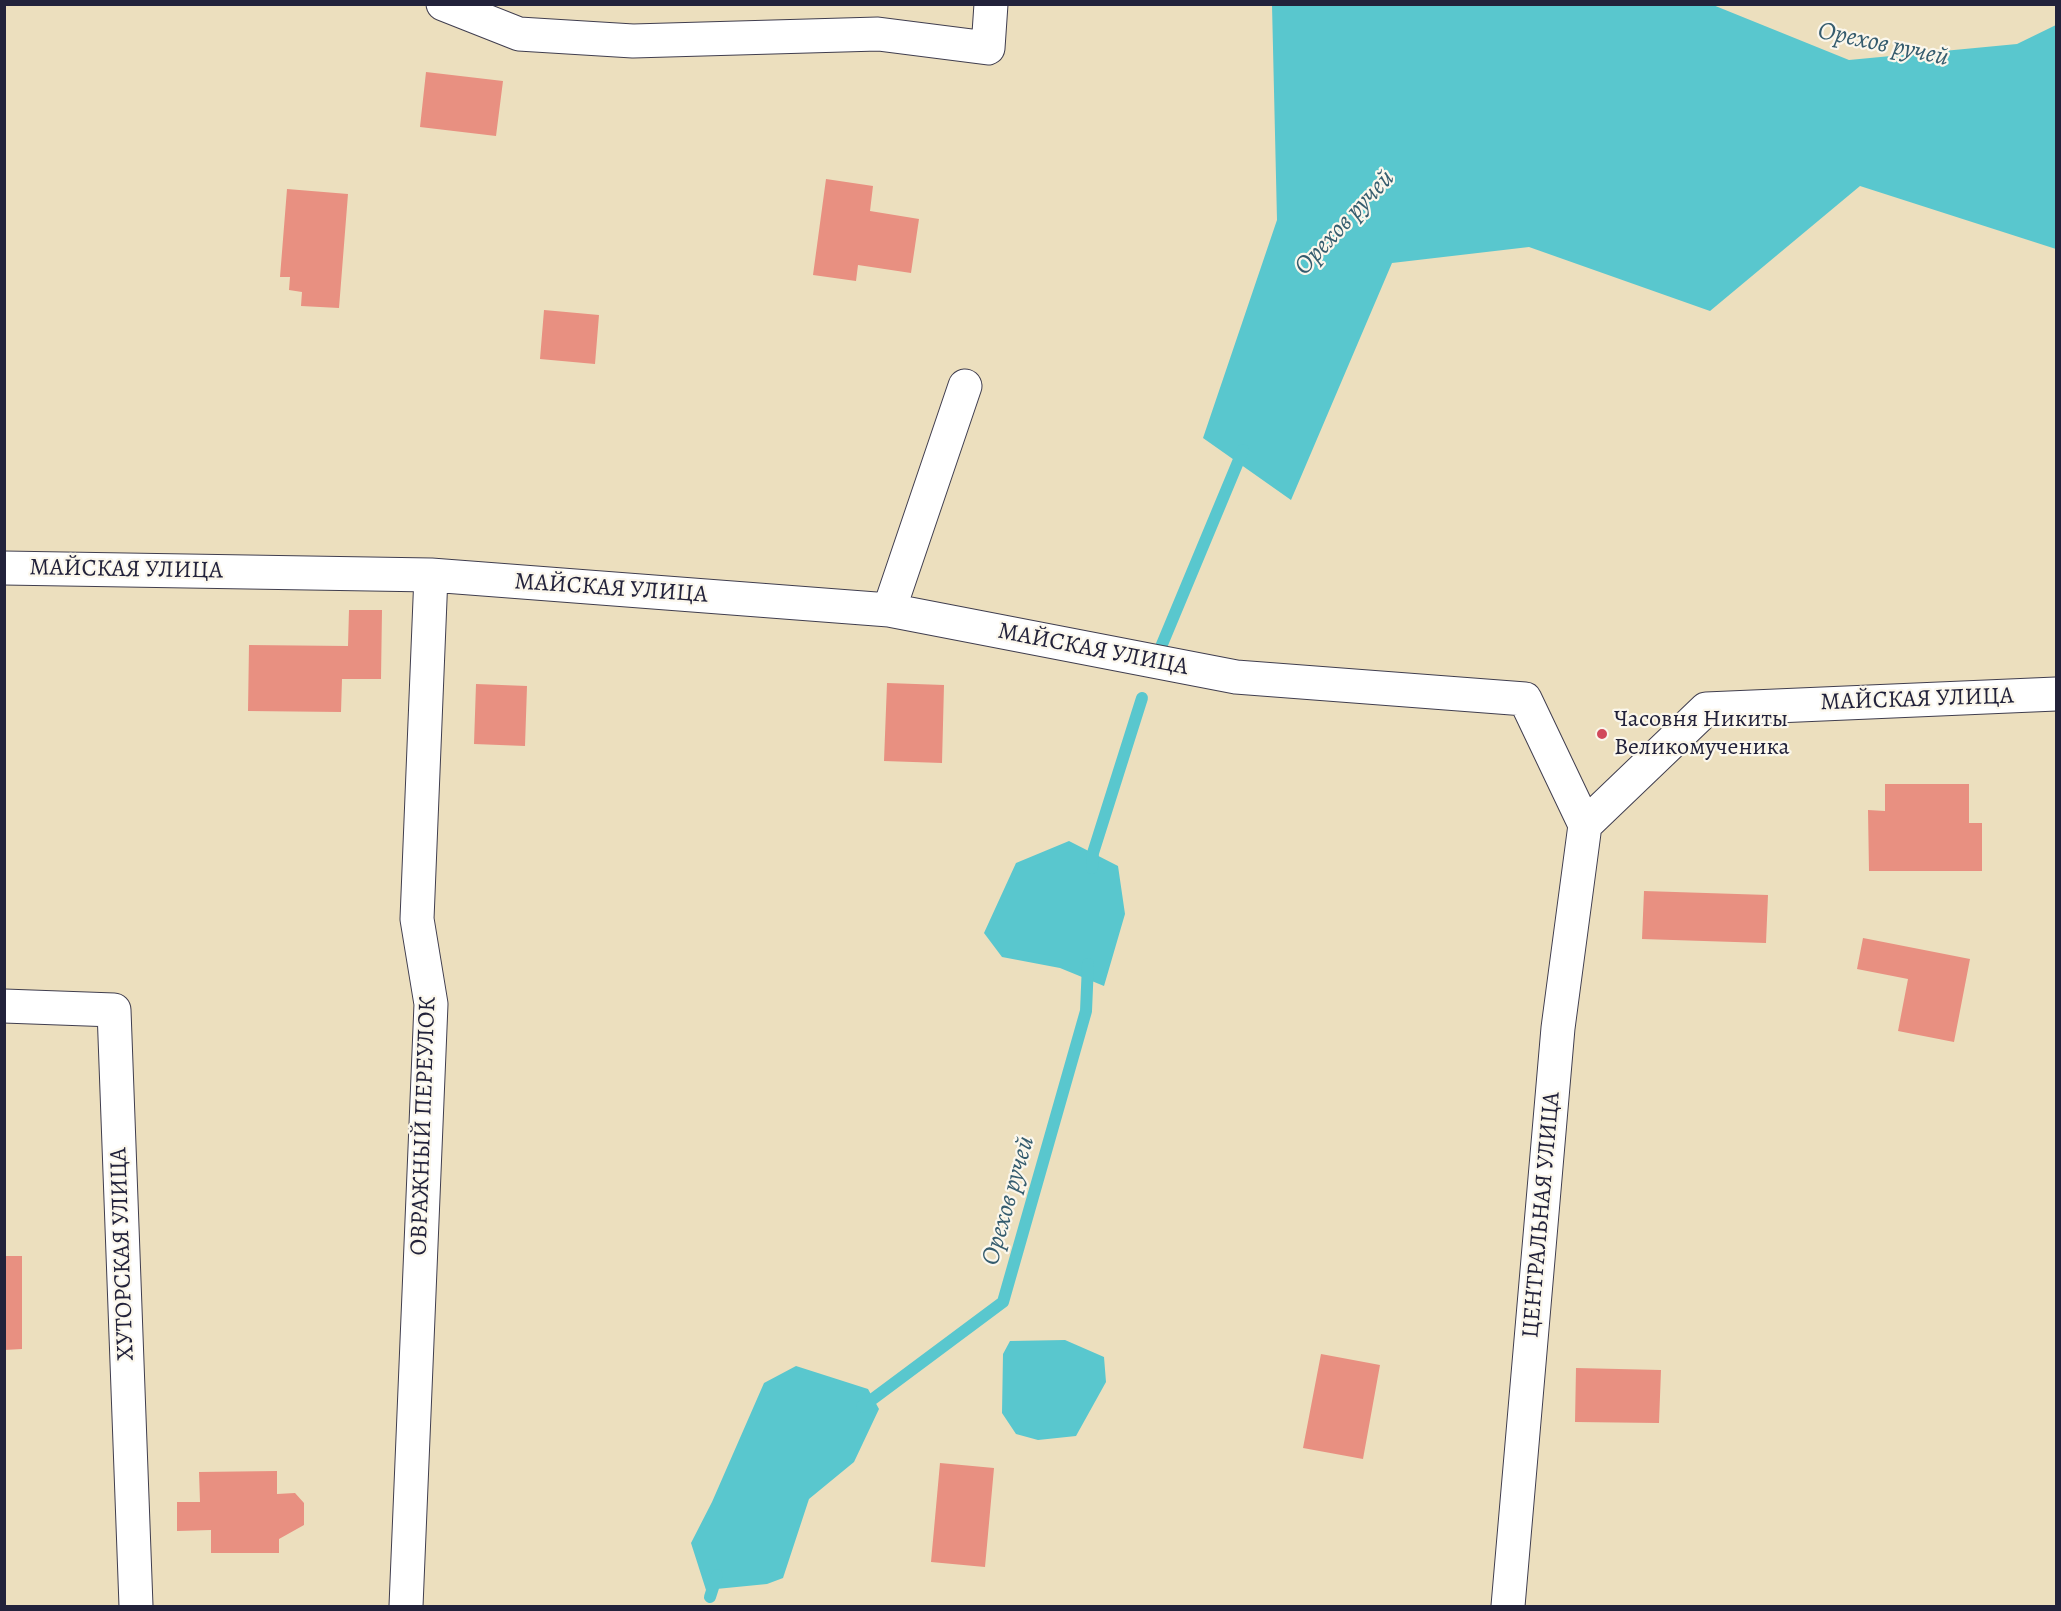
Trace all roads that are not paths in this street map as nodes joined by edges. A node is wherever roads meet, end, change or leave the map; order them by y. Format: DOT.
graph roads {
  1 [pos="443,4"];
  2 [pos="990,4"];
  3 [pos="965,386"];
  4 [pos="4,568"];
  5 [pos="430,575"];
  6 [pos="889,610"];
  7 [pos="2056,694"];
  8 [pos="1585,825"];
  9 [pos="4,1006"];
  10 [pos="136,1606"];
  11 [pos="406,1606"];
  12 [pos="1508,1606"];
  1 -- 2 [label="street"];
  3 -- 6 [label="street"];
  4 -- 5 [label="street, МАЙСКАЯ УЛИЦА"];
  5 -- 6 [label="street, МАЙСКАЯ УЛИЦА"];
  5 -- 11 [label="street, ОВРАЖНЫЙ ПЕРЕУЛОК"];
  6 -- 8 [label="street, МАЙСКАЯ УЛИЦА"];
  7 -- 8 [label="street, МАЙСКАЯ УЛИЦА"];
  8 -- 12 [label="street, ЦЕНТРАЛЬНАЯ УЛИЦА"];
  9 -- 10 [label="street, ХУТОРСКАЯ УЛИЦА"];
}
